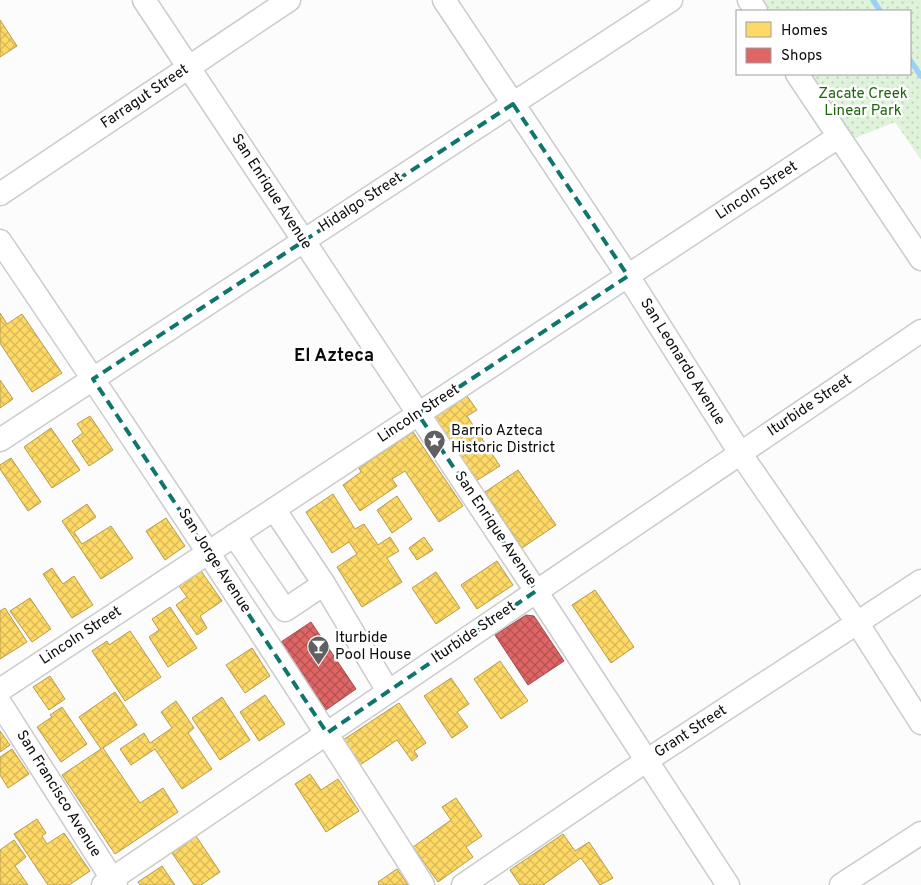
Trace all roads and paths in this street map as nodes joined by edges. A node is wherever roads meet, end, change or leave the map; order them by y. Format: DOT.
graph roads {
  1 [pos="144,0"];
  2 [pos="289,0"];
  3 [pos="444,0"];
  4 [pos="671,0"];
  5 [pos="190,67"];
  6 [pos="798,75"];
  7 [pos="513,104"];
  8 [pos="838,137"];
  9 [pos="0,194"];
  10 [pos="0,241"];
  11 [pos="303,241"];
  12 [pos="921,259"];
  13 [pos="628,276"];
  14 [pos="921,331"];
  15 [pos="93,379"];
  16 [pos="418,414"];
  17 [pos="0,440"];
  18 [pos="740,453"];
  19 [pos="274,509"];
  20 [pos="234,536"];
  21 [pos="208,553"];
  22 [pos="921,581"];
  23 [pos="324,584"];
  24 [pos="536,591"];
  25 [pos="858,624"];
  26 [pos="0,690"];
  27 [pos="388,691"];
  28 [pos="0,703"];
  29 [pos="921,723"];
  30 [pos="327,733"];
  31 [pos="646,761"];
  32 [pos="921,832"];
  33 [pos="110,883"];
  34 [pos="424,885"];
  35 [pos="462,885"];
  36 [pos="728,885"];
  37 [pos="841,885"];
  1 -- 5 [label="street, San Enrique Avenue"];
  2 -- 5 [label="street, Farragut Street"];
  3 -- 7 [label="street, San Leonardo Avenue"];
  4 -- 7 [label="street, Hidalgo Street"];
  5 -- 9 [label="street, Farragut Street"];
  5 -- 11 [label="street, San Enrique Avenue"];
  6 -- 8 [label="street"];
  7 -- 11 [label="street, Hidalgo Street"];
  7 -- 13 [label="street, San Leonardo Avenue"];
  8 -- 12 [label="street"];
  8 -- 13 [label="street, Lincoln Street"];
  10 -- 15 [label="street, San Jorge Avenue"];
  11 -- 15 [label="street, Hidalgo Street"];
  11 -- 16 [label="street, San Enrique Avenue"];
  13 -- 16 [label="street, Lincoln Street"];
  13 -- 18 [label="street, San Leonardo Avenue"];
  14 -- 18 [label="street, Iturbide Street"];
  15 -- 17 [label="street, Hidalgo Street"];
  15 -- 21 [label="street, San Jorge Avenue"];
  16 -- 19 [label="street, Lincoln Street"];
  16 -- 24 [label="street, San Enrique Avenue"];
  18 -- 24 [label="street, Iturbide Street"];
  18 -- 25 [label="street, San Leonardo Avenue"];
  19 -- 20 [label="street, Lincoln Street"];
  19 -- 23 [label="street"];
  20 -- 21 [label="street, Lincoln Street"];
  20 -- 23 [label="street"];
  21 -- 26 [label="street, Lincoln Street"];
  21 -- 30 [label="street, San Jorge Avenue"];
  22 -- 25 [label="street, Grant Street"];
  23 -- 27 [label="street"];
  24 -- 27 [label="street, Iturbide Street"];
  24 -- 31 [label="street, San Enrique Avenue"];
  25 -- 29 [label="street, San Leonardo Avenue"];
  25 -- 31 [label="street, Grant Street"];
  27 -- 30 [label="street, Iturbide Street"];
  28 -- 33 [label="street, San Francisco Avenue"];
  30 -- 33 [label="street, Iturbide Street"];
  30 -- 34 [label="street, San Jorge Avenue"];
  31 -- 35 [label="street, Grant Street"];
  31 -- 36 [label="street, San Enrique Avenue"];
  32 -- 37 [label="street"];
}
